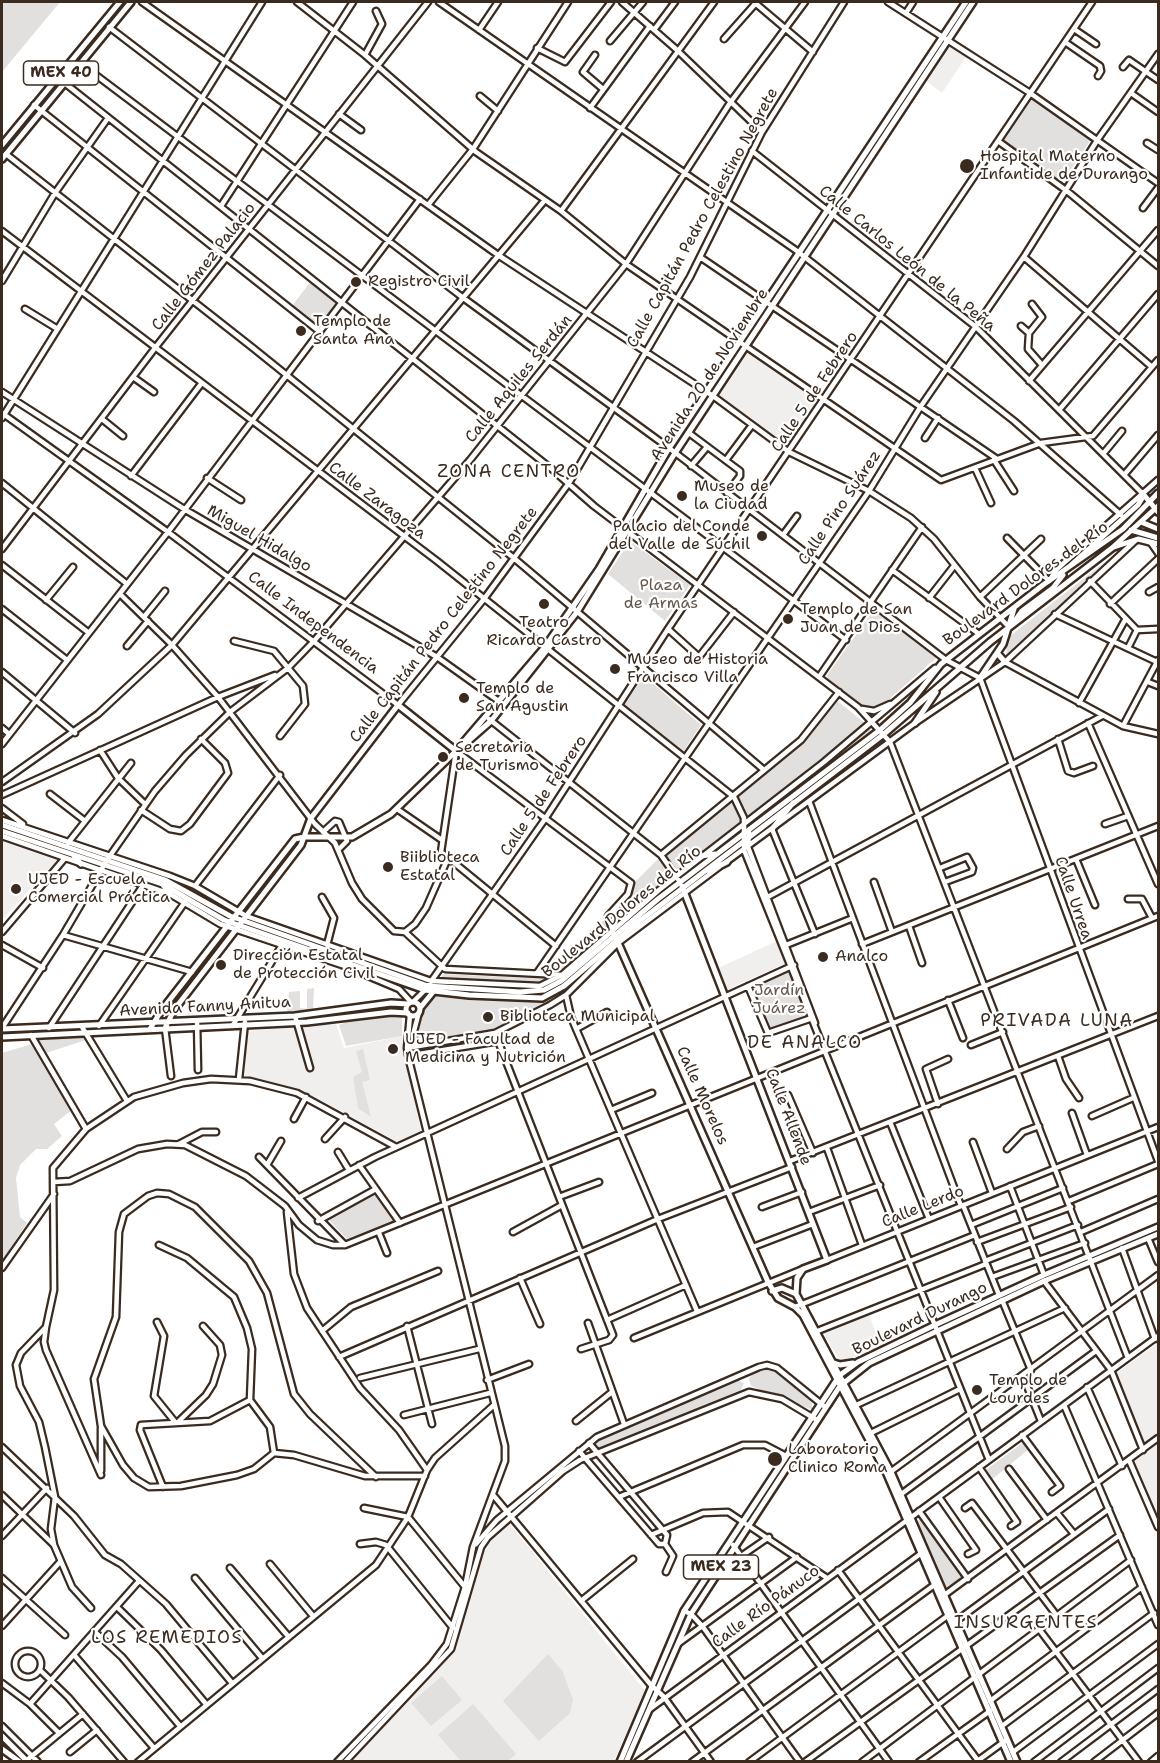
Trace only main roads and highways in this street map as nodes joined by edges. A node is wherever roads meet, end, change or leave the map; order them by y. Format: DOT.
graph roads {
  1 [pos="131,2"];
  2 [pos="966,2"];
  3 [pos="973,2"];
  4 [pos="118,3"];
  5 [pos="109,27"];
  6 [pos="945,39"];
  7 [pos="6,139"];
  8 [pos="2,145"];
  9 [pos="4,157"];
  10 [pos="744,343"];
  11 [pos="649,489"];
  12 [pos="1158,493"];
  13 [pos="1150,503"];
  14 [pos="1157,509"];
  15 [pos="1123,516"];
  16 [pos="1134,519"];
  17 [pos="1142,522"];
  18 [pos="1123,529"];
  19 [pos="1158,529"];
  20 [pos="1133,530"];
  21 [pos="1158,538"];
  22 [pos="1158,544"];
  23 [pos="1112,548"];
  24 [pos="1065,572"];
  25 [pos="1015,608"];
  26 [pos="1011,625"];
  27 [pos="997,653"];
  28 [pos="1005,662"];
  29 [pos="980,678"];
  30 [pos="938,689"];
  31 [pos="398,705"];
  32 [pos="915,723"];
  33 [pos="882,732"];
  34 [pos="456,751"];
  35 [pos="794,801"];
  36 [pos="2,825"];
  37 [pos="772,830"];
  38 [pos="2,831"];
  39 [pos="746,833"];
  40 [pos="304,837"];
  41 [pos="717,854"];
  42 [pos="73,855"];
  43 [pos="701,856"];
  44 [pos="727,862"];
  45 [pos="105,863"];
  46 [pos="81,864"];
  47 [pos="701,873"];
  48 [pos="162,884"];
  49 [pos="683,887"];
  50 [pos="170,894"];
  51 [pos="233,920"];
  52 [pos="242,923"];
  53 [pos="615,937"];
  54 [pos="388,966"];
  55 [pos="377,974"];
  56 [pos="396,975"];
  57 [pos="384,983"];
  58 [pos="428,986"];
  59 [pos="433,992"];
  60 [pos="411,1003"];
  61 [pos="420,1008"];
  62 [pos="174,1010"];
  63 [pos="161,1012"];
  64 [pos="409,1014"];
  65 [pos="296,1019"];
  66 [pos="245,1022"];
  67 [pos="197,1024"];
  68 [pos="165,1025"];
  69 [pos="151,1026"];
  70 [pos="2,1029"];
  71 [pos="38,1029"];
  72 [pos="83,1030"];
  73 [pos="31,1035"];
  74 [pos="2,1037"];
  75 [pos="1158,1227"];
  76 [pos="1158,1234"];
  77 [pos="1091,1258"];
  78 [pos="827,1260"];
  79 [pos="772,1291"];
  80 [pos="796,1294"];
  81 [pos="798,1305"];
  82 [pos="936,1328"];
  83 [pos="815,1332"];
  84 [pos="858,1362"];
  85 [pos="834,1363"];
  86 [pos="839,1377"];
  87 [pos="842,1384"];
  88 [pos="823,1406"];
  89 [pos="814,1418"];
  90 [pos="746,1522"];
  91 [pos="950,1614"];
  92 [pos="964,1647"];
  93 [pos="977,1676"];
  94 [pos="992,1710"];
  95 [pos="2,1736"];
  96 [pos="1005,1741"];
  97 [pos="2,1751"];
  98 [pos="11,1761"];
  99 [pos="24,1761"];
  100 [pos="620,1761"];
  101 [pos="626,1761"];
  102 [pos="1011,1761"];
  103 [pos="1017,1761"];
  1 -- 5 [label="main road, MEX 40"];
  2 -- 6 [label="main road, Avenida 20 de Noviembre"];
  3 -- 6 [label="main road, Avenida 20 de Noviembre"];
  4 -- 5 [label="main road"];
  4 -- 7 [label="main road, MEX 40"];
  5 -- 9 [label="main road, MEX 40"];
  6 -- 10 [label="main road, Avenida 20 de Noviembre"];
  7 -- 8 [label="main road, MEX 40"];
  7 -- 9 [label="main road"];
  10 -- 11 [label="main road, Avenida 20 de Noviembre"];
  10 -- 11 [label="main road, Avenida 20 de Noviembre"];
  11 -- 34 [label="main road, Avenida 20 de Noviembre"];
  12 -- 13 [label="main road, Boulevard Dolores del Río"];
  13 -- 14 [label="main road"];
  13 -- 15 [label="main road"];
  13 -- 16 [label="main road, Boulevard Dolores del Río"];
  14 -- 17 [label="main road, Boulevard Dolores del Río"];
  15 -- 16 [label="main road"];
  15 -- 24 [label="main road"];
  16 -- 17 [label="main road"];
  16 -- 18 [label="main road, Boulevard Dolores del Río"];
  17 -- 19 [label="main road"];
  17 -- 20 [label="main road, Boulevard Dolores del Río"];
  18 -- 20 [label="main road"];
  18 -- 24 [label="main road, Boulevard Dolores del Río"];
  20 -- 21 [label="main road"];
  20 -- 23 [label="main road, Boulevard Dolores del Río"];
  22 -- 23 [label="main road"];
  23 -- 26 [label="main road, Boulevard Dolores del Río"];
  24 -- 25 [label="main road, Boulevard Dolores del Río"];
  24 -- 26 [label="main road"];
  25 -- 26 [label="main road"];
  25 -- 33 [label="main road, Boulevard Dolores del Río"];
  26 -- 27 [label="main road"];
  26 -- 30 [label="main road, Boulevard Dolores del Río"];
  27 -- 28 [label="main road"];
  27 -- 29 [label="main road"];
  30 -- 32 [label="main road"];
  30 -- 33 [label="main road, Boulevard Dolores del Río"];
  31 -- 34 [label="main road, Calle Independencia"];
  31 -- 40 [label="main road, Calle Capitán Pedro Celestino Negrete"];
  33 -- 35 [label="main road, Boulevard Dolores del Río"];
  33 -- 39 [label="main road, Boulevard Dolores del Río"];
  34 -- 40 [label="main road, Avenida 20 de Noviembre"];
  35 -- 37 [label="main road"];
  35 -- 39 [label="main road, Boulevard Dolores del Río"];
  36 -- 45 [label="main road, Boulevard Dolores del Río"];
  38 -- 42 [label="main road, Boulevard Dolores del Río"];
  39 -- 41 [label="main road, Boulevard Dolores del Río"];
  39 -- 47 [label="main road, Boulevard Dolores del Río"];
  40 -- 51 [label="main road"];
  40 -- 52 [label="main road, Calle Capitán Pedro Celestino Negrete"];
  41 -- 43 [label="main road"];
  41 -- 49 [label="main road, Boulevard Dolores del Río"];
  42 -- 45 [label="main road, Boulevard Dolores del Río"];
  42 -- 46 [label="main road"];
  44 -- 47 [label="main road"];
  45 -- 48 [label="main road, Boulevard Dolores del Río"];
  45 -- 51 [label="main road, Boulevard Dolores del Río"];
  47 -- 49 [label="main road, Boulevard Dolores del Río"];
  48 -- 50 [label="main road"];
  48 -- 51 [label="main road, Boulevard Dolores del Río"];
  49 -- 53 [label="main road, Boulevard Dolores del Río"];
  49 -- 78 [label="main road, Calle Allende"];
  51 -- 52 [label="main road, Boulevard Dolores del Río"];
  51 -- 63 [label="main road"];
  52 -- 55 [label="main road, Boulevard Dolores del Río"];
  52 -- 56 [label="main road, Boulevard Dolores del Río"];
  52 -- 62 [label="main road, Calle Capitán Pedro Celestino Negrete"];
  53 -- 58 [label="main road, Boulevard Dolores del Río"];
  53 -- 59 [label="main road, Boulevard Dolores del Río"];
  53 -- 79 [label="main road, Calle Morelos"];
  54 -- 56 [label="main road"];
  55 -- 57 [label="main road"];
  55 -- 58 [label="main road, Boulevard Dolores del Río"];
  56 -- 58 [label="main road, Boulevard Dolores del Río"];
  58 -- 59 [label="main road, Boulevard Dolores del Río"];
  58 -- 61 [label="main road"];
  59 -- 61 [label="main road"];
  60 -- 61 [label="main road"];
  60 -- 64 [label="main road"];
  60 -- 65 [label="main road, Avenida Fanny Anitua"];
  61 -- 64 [label="main road, Avenida Fanny Anitua"];
  62 -- 63 [label="main road"];
  62 -- 68 [label="main road, Calle Capitán Pedro Celestino Negrete"];
  63 -- 68 [label="main road"];
  63 -- 69 [label="main road"];
  64 -- 65 [label="main road, Avenida Fanny Anitua"];
  65 -- 66 [label="main road, Avenida Fanny Anitua"];
  66 -- 67 [label="main road, Avenida Fanny Anitua"];
  66 -- 67 [label="main road, Avenida Fanny Anitua"];
  67 -- 68 [label="main road, Avenida Fanny Anitua"];
  68 -- 69 [label="main road, Avenida Fanny Anitua"];
  69 -- 72 [label="main road, Avenida Fanny Anitua"];
  69 -- 72 [label="main road, Avenida Fanny Anitua"];
  70 -- 71 [label="main road, Avenida Fanny Anitua"];
  71 -- 72 [label="main road, Avenida Fanny Anitua"];
  71 -- 73 [label="main road"];
  72 -- 73 [label="main road, Avenida Fanny Anitua"];
  73 -- 74 [label="main road, Avenida Fanny Anitua"];
  75 -- 77 [label="main road, Boulevard Durango / MEX 23"];
  76 -- 77 [label="main road, Boulevard Durango / MEX 23"];
  77 -- 82 [label="main road, Boulevard Durango / MEX 23"];
  78 -- 80 [label="main road, Calle Lerdo"];
  79 -- 80 [label="main road"];
  79 -- 81 [label="main road"];
  80 -- 81 [label="main road"];
  81 -- 83 [label="main road"];
  82 -- 84 [label="main road, Boulevard Durango / MEX 23"];
  82 -- 87 [label="main road, Boulevard Durango / MEX 23"];
  83 -- 85 [label="main road"];
  83 -- 86 [label="main road"];
  84 -- 85 [label="main road"];
  84 -- 86 [label="main road, Boulevard Durango / MEX 23"];
  85 -- 86 [label="main road"];
  86 -- 87 [label="main road"];
  86 -- 88 [label="main road, Boulevard Durango / MEX 23"];
  87 -- 88 [label="main road, Boulevard Durango / MEX 23"];
  87 -- 91 [label="main road"];
  88 -- 89 [label="main road, Boulevard Durango / MEX 23"];
  89 -- 90 [label="main road, Boulevard Durango / MEX 23"];
  89 -- 90 [label="main road, Boulevard Durango / MEX 23"];
  90 -- 100 [label="main road, Boulevard Durango / MEX 23"];
  90 -- 101 [label="main road, Boulevard Durango / MEX 23"];
  91 -- 92 [label="main road"];
  91 -- 92 [label="main road"];
  92 -- 93 [label="main road"];
  93 -- 94 [label="main road"];
  93 -- 94 [label="main road"];
  94 -- 96 [label="main road"];
  94 -- 96 [label="main road"];
  95 -- 99 [label="main road"];
  96 -- 102 [label="main road"];
  96 -- 103 [label="main road"];
  97 -- 98 [label="main road"];
  97 -- 99 [label="main road"];
}
